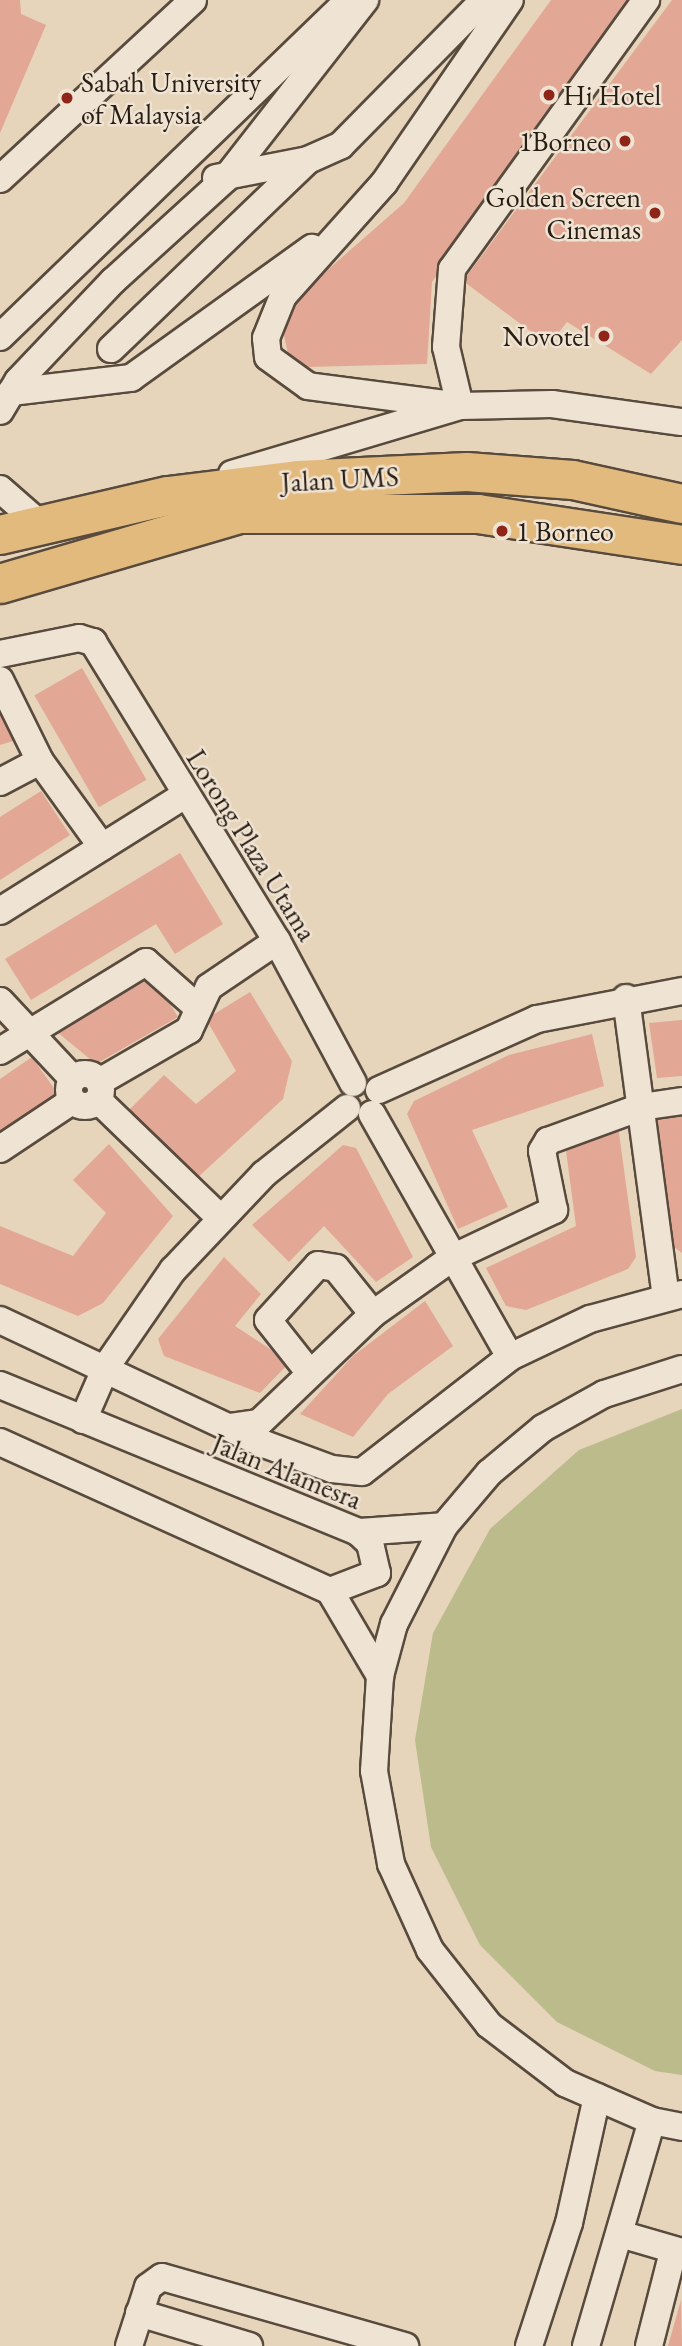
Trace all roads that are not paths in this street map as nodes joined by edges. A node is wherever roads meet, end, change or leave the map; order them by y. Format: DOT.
graph roads {
  1 [pos="193,0"];
  2 [pos="348,0"];
  3 [pos="365,0"];
  4 [pos="484,0"];
  5 [pos="510,0"];
  6 [pos="646,0"];
  7 [pos="308,160"];
  8 [pos="172,177"];
  9 [pos="226,178"];
  10 [pos="0,179"];
  11 [pos="336,234"];
  12 [pos="0,337"];
  13 [pos="111,349"];
  14 [pos="5,401"];
  15 [pos="460,406"];
  16 [pos="674,420"];
  17 [pos="232,474"];
  18 [pos="298,480"];
  19 [pos="0,489"];
  20 [pos="682,504"];
  21 [pos="248,510"];
  22 [pos="7,533"];
  23 [pos="682,545"];
  24 [pos="0,584"];
  25 [pos="0,654"];
  26 [pos="0,680"];
  27 [pos="40,761"];
  28 [pos="0,782"];
  29 [pos="183,796"];
  30 [pos="102,847"];
  31 [pos="0,911"];
  32 [pos="277,941"];
  33 [pos="682,990"];
  34 [pos="626,998"];
  35 [pos="0,1001"];
  36 [pos="197,1007"];
  37 [pos="29,1031"];
  38 [pos="0,1051"];
  39 [pos="72,1090"];
  40 [pos="99,1091"];
  41 [pos="363,1099"];
  42 [pos="682,1101"];
  43 [pos="641,1107"];
  44 [pos="0,1149"];
  45 [pos="219,1217"];
  46 [pos="452,1258"];
  47 [pos="674,1296"];
  48 [pos="373,1314"];
  49 [pos="0,1320"];
  50 [pos="510,1357"];
  51 [pos="106,1367"];
  52 [pos="682,1369"];
  53 [pos="309,1372"];
  54 [pos="0,1385"];
  55 [pos="83,1420"];
  56 [pos="229,1427"];
  57 [pos="0,1442"];
  58 [pos="444,1527"];
  59 [pos="358,1532"];
  60 [pos="330,1591"];
  61 [pos="380,1676"];
  62 [pos="597,2097"];
  63 [pos="652,2121"];
  64 [pos="682,2127"];
  65 [pos="620,2234"];
  66 [pos="677,2252"];
  67 [pos="139,2313"];
  68 [pos="129,2346"];
  69 [pos="248,2346"];
  70 [pos="405,2346"];
  71 [pos="529,2346"];
  72 [pos="586,2346"];
  73 [pos="649,2346"];
  1 -- 10 [label="street"];
  2 -- 8 [label="street"];
  3 -- 9 [label="street"];
  4 -- 7 [label="street"];
  5 -- 11 [label="street"];
  6 -- 15 [label="street"];
  7 -- 9 [label="street"];
  7 -- 13 [label="street"];
  8 -- 9 [label="street"];
  8 -- 12 [label="street"];
  9 -- 14 [label="street"];
  11 -- 14 [label="street"];
  11 -- 15 [label="street"];
  15 -- 16 [label="street"];
  15 -- 17 [label="street"];
  17 -- 18 [label="highway"];
  17 -- 22 [label="highway"];
  18 -- 20 [label="highway, Jalan UMS"];
  18 -- 22 [label="highway, Jalan UMS"];
  19 -- 22 [label="street"];
  21 -- 22 [label="highway, Jalan UMS"];
  21 -- 23 [label="highway, Jalan UMS"];
  21 -- 24 [label="highway"];
  25 -- 29 [label="street, Lorong Plaza Utama"];
  26 -- 27 [label="street"];
  27 -- 28 [label="street"];
  27 -- 30 [label="street"];
  29 -- 30 [label="street"];
  29 -- 32 [label="street, Lorong Plaza Utama"];
  30 -- 31 [label="street"];
  32 -- 36 [label="street"];
  32 -- 41 [label="street, Lorong Plaza Utama"];
  33 -- 34 [label="street"];
  34 -- 41 [label="street"];
  34 -- 43 [label="street"];
  35 -- 37 [label="street"];
  36 -- 37 [label="street"];
  36 -- 40 [label="street"];
  37 -- 38 [label="street"];
  37 -- 39 [label="street"];
  39 -- 40 [label="street"];
  39 -- 44 [label="street"];
  40 -- 45 [label="street"];
  41 -- 45 [label="street"];
  41 -- 46 [label="street, Lorong Plaza Utama"];
  42 -- 43 [label="street"];
  43 -- 46 [label="street"];
  43 -- 47 [label="street"];
  45 -- 51 [label="street"];
  46 -- 48 [label="street"];
  46 -- 50 [label="street, Lorong Plaza Utama"];
  47 -- 50 [label="street"];
  48 -- 53 [label="street"];
  48 -- 53 [label="street"];
  49 -- 51 [label="street"];
  50 -- 56 [label="street"];
  51 -- 55 [label="street"];
  51 -- 56 [label="street"];
  52 -- 58 [label="street"];
  53 -- 56 [label="street"];
  54 -- 55 [label="street, Jalan Alamesra"];
  55 -- 59 [label="street, Jalan Alamesra"];
  57 -- 60 [label="street"];
  58 -- 59 [label="street"];
  58 -- 61 [label="street"];
  59 -- 60 [label="street, Jalan Alamesra"];
  60 -- 61 [label="street"];
  61 -- 62 [label="street"];
  62 -- 63 [label="street"];
  62 -- 71 [label="street"];
  63 -- 64 [label="street"];
  63 -- 65 [label="street"];
  65 -- 66 [label="street"];
  65 -- 72 [label="street"];
  66 -- 73 [label="street"];
  67 -- 68 [label="street"];
  67 -- 69 [label="street"];
  67 -- 70 [label="street"];
}
